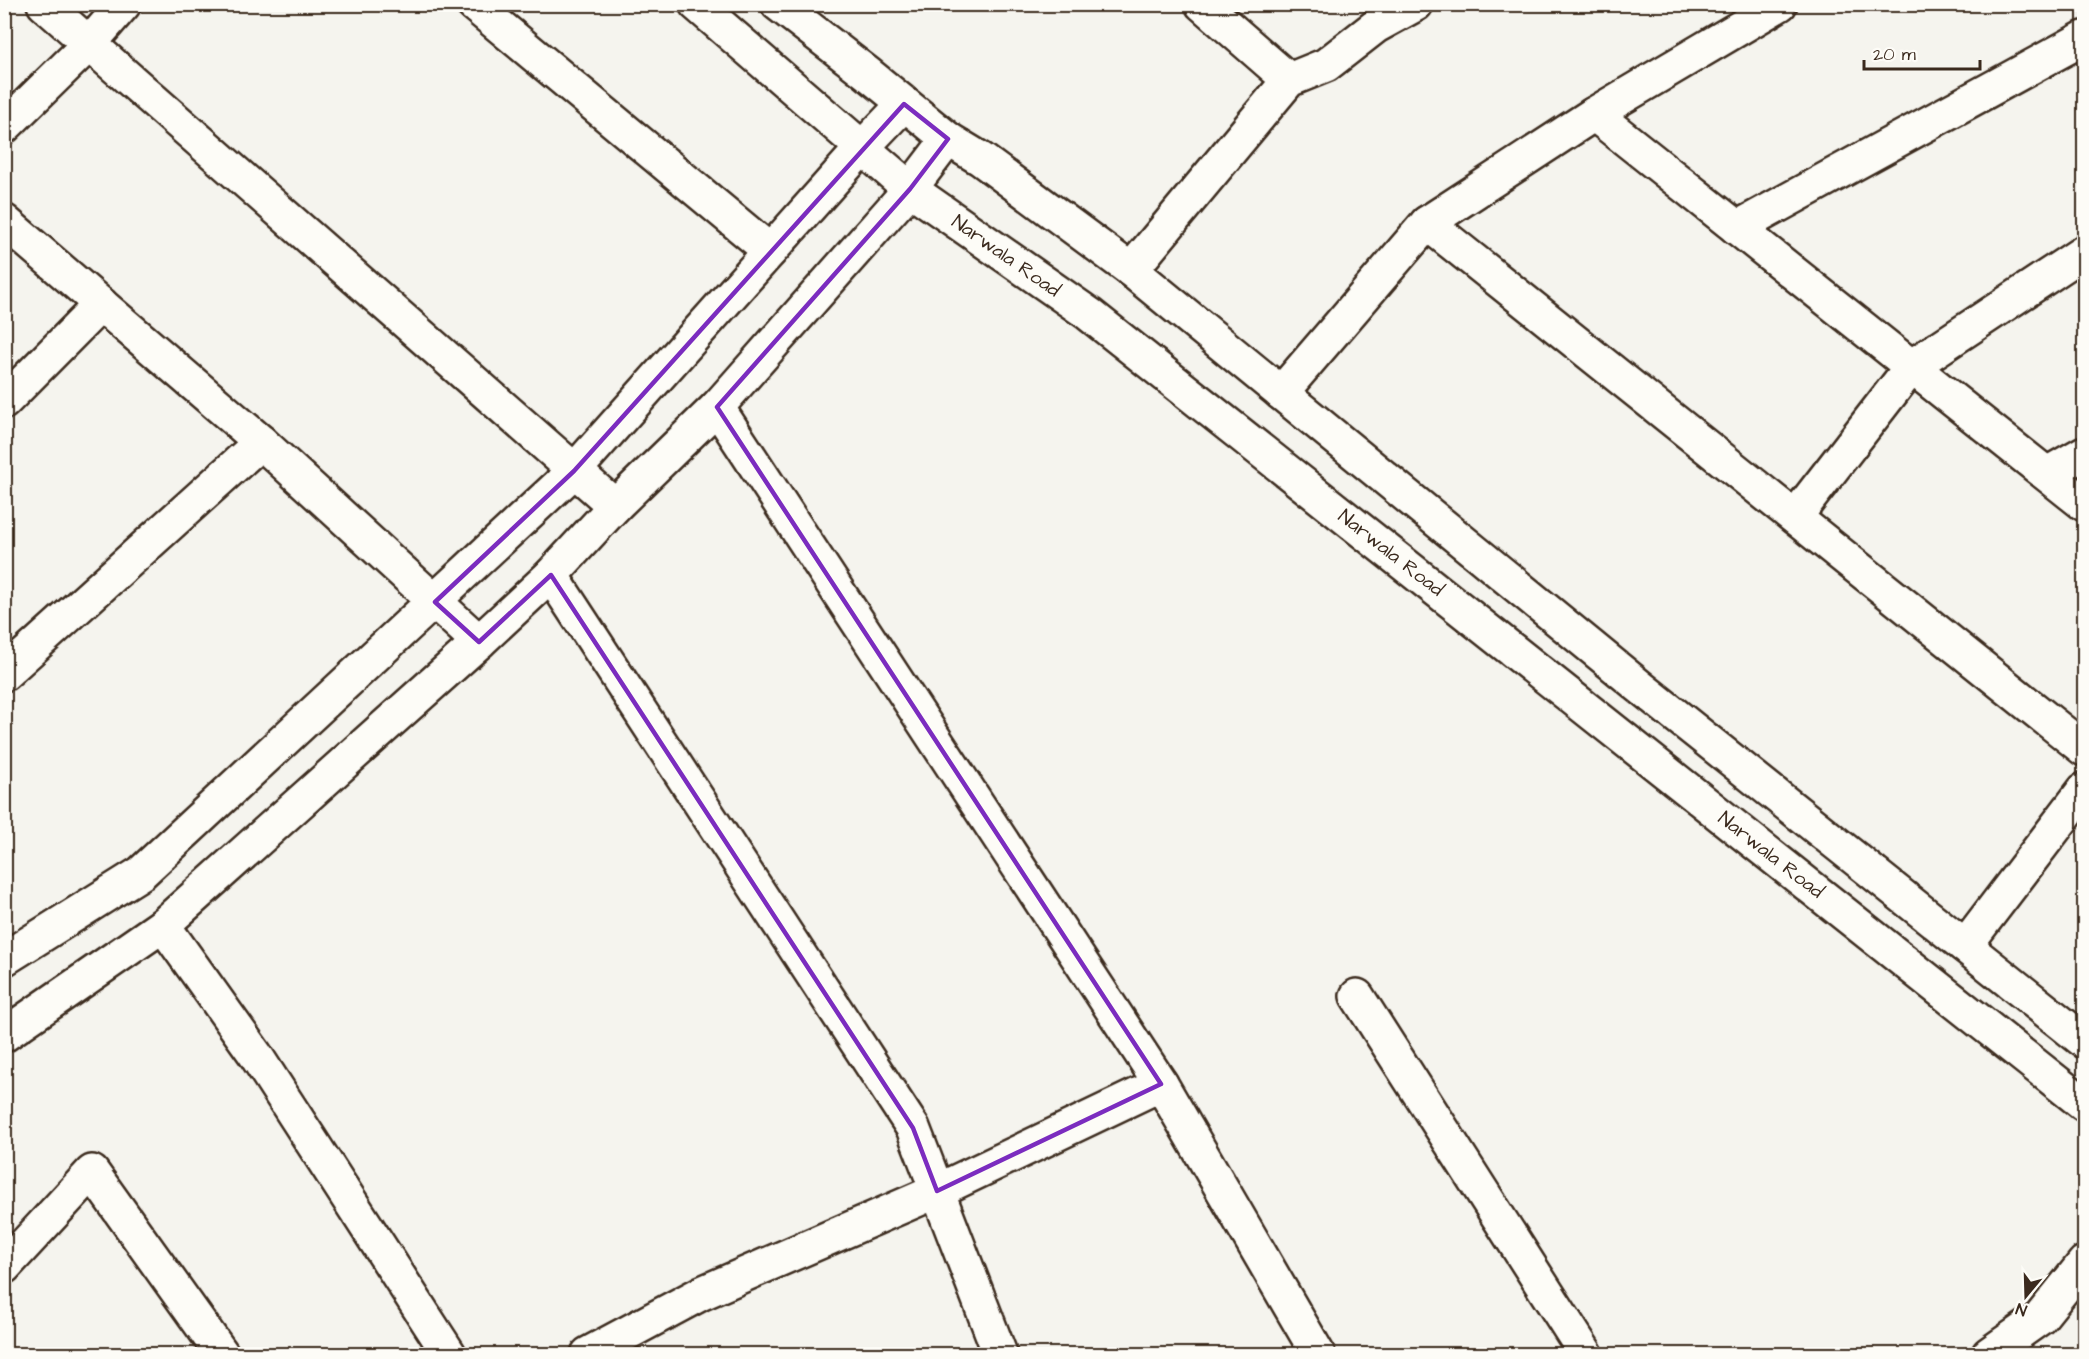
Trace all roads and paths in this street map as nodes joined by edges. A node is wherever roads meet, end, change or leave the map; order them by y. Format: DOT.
graph roads {
  1 [pos="44,4"];
  2 [pos="124,4"];
  3 [pos="472,4"];
  4 [pos="696,4"];
  5 [pos="778,4"];
  6 [pos="1202,4"];
  7 [pos="1416,4"];
  8 [pos="1780,4"];
  9 [pos="1370,15"];
  10 [pos="2085,38"];
  11 [pos="90,44"];
  12 [pos="1289,80"];
  13 [pos="904,104"];
  14 [pos="1594,114"];
  15 [pos="4,127"];
  16 [pos="948,139"];
  17 [pos="862,148"];
  18 [pos="910,189"];
  19 [pos="4,221"];
  20 [pos="1427,222"];
  21 [pos="1737,228"];
  22 [pos="770,251"];
  23 [pos="2085,252"];
  24 [pos="1131,270"];
  25 [pos="101,304"];
  26 [pos="1912,366"];
  27 [pos="1281,393"];
  28 [pos="4,402"];
  29 [pos="717,407"];
  30 [pos="261,442"];
  31 [pos="2085,453"];
  32 [pos="574,471"];
  33 [pos="2047,474"];
  34 [pos="2085,504"];
  35 [pos="615,506"];
  36 [pos="1795,517"];
  37 [pos="551,575"];
  38 [pos="435,602"];
  39 [pos="479,642"];
  40 [pos="4,675"];
  41 [pos="2085,749"];
  42 [pos="2085,790"];
  43 [pos="163,925"];
  44 [pos="1965,946"];
  45 [pos="4,959"];
  46 [pos="1357,996"];
  47 [pos="4,1035"];
  48 [pos="2085,1041"];
  49 [pos="1161,1084"];
  50 [pos="2085,1104"];
  51 [pos="937,1191"];
  52 [pos="2085,1263"];
  53 [pos="4,1267"];
  54 [pos="222,1354"];
  55 [pos="450,1354"];
  56 [pos="588,1354"];
  57 [pos="1000,1354"];
  58 [pos="1318,1354"];
  59 [pos="1586,1354"];
  60 [pos="1989,1354"];
  1 -- 11 [label="street"];
  2 -- 11 [label="street"];
  3 -- 22 [label="street"];
  4 -- 17 [label="street, Narwala Road"];
  5 -- 13 [label="street"];
  6 -- 12 [label="street"];
  7 -- 9 [label="street"];
  8 -- 14 [label="street"];
  9 -- 12 [label="street"];
  10 -- 21 [label="street"];
  11 -- 15 [label="street"];
  11 -- 32 [label="street"];
  12 -- 24 [label="street"];
  13 -- 16 [label="street"];
  13 -- 17 [label="street"];
  14 -- 20 [label="street"];
  14 -- 21 [label="street"];
  16 -- 18 [label="street"];
  16 -- 24 [label="street"];
  17 -- 18 [label="street, Narwala Road"];
  17 -- 22 [label="street"];
  18 -- 29 [label="street"];
  18 -- 50 [label="street, Narwala Road"];
  19 -- 25 [label="street"];
  20 -- 27 [label="street"];
  20 -- 36 [label="street"];
  21 -- 26 [label="street"];
  22 -- 32 [label="street"];
  23 -- 26 [label="street"];
  24 -- 27 [label="street"];
  25 -- 28 [label="street"];
  25 -- 30 [label="street"];
  26 -- 33 [label="street"];
  26 -- 36 [label="street"];
  27 -- 44 [label="street"];
  29 -- 35 [label="street"];
  29 -- 49 [label="street"];
  30 -- 38 [label="street"];
  30 -- 40 [label="street"];
  31 -- 33 [label="street"];
  32 -- 35 [label="street"];
  32 -- 38 [label="street"];
  33 -- 34 [label="street"];
  35 -- 37 [label="street"];
  36 -- 41 [label="street"];
  37 -- 39 [label="street"];
  37 -- 51 [label="street"];
  38 -- 39 [label="street"];
  38 -- 45 [label="street"];
  39 -- 43 [label="street"];
  42 -- 44 [label="street"];
  43 -- 47 [label="street"];
  43 -- 55 [label="street"];
  44 -- 48 [label="street"];
  46 -- 59 [label="street"];
  49 -- 51 [label="street"];
  49 -- 58 [label="street"];
  51 -- 56 [label="street"];
  51 -- 57 [label="street"];
  52 -- 60 [label="street"];
  53 -- 54 [label="street"];
}
